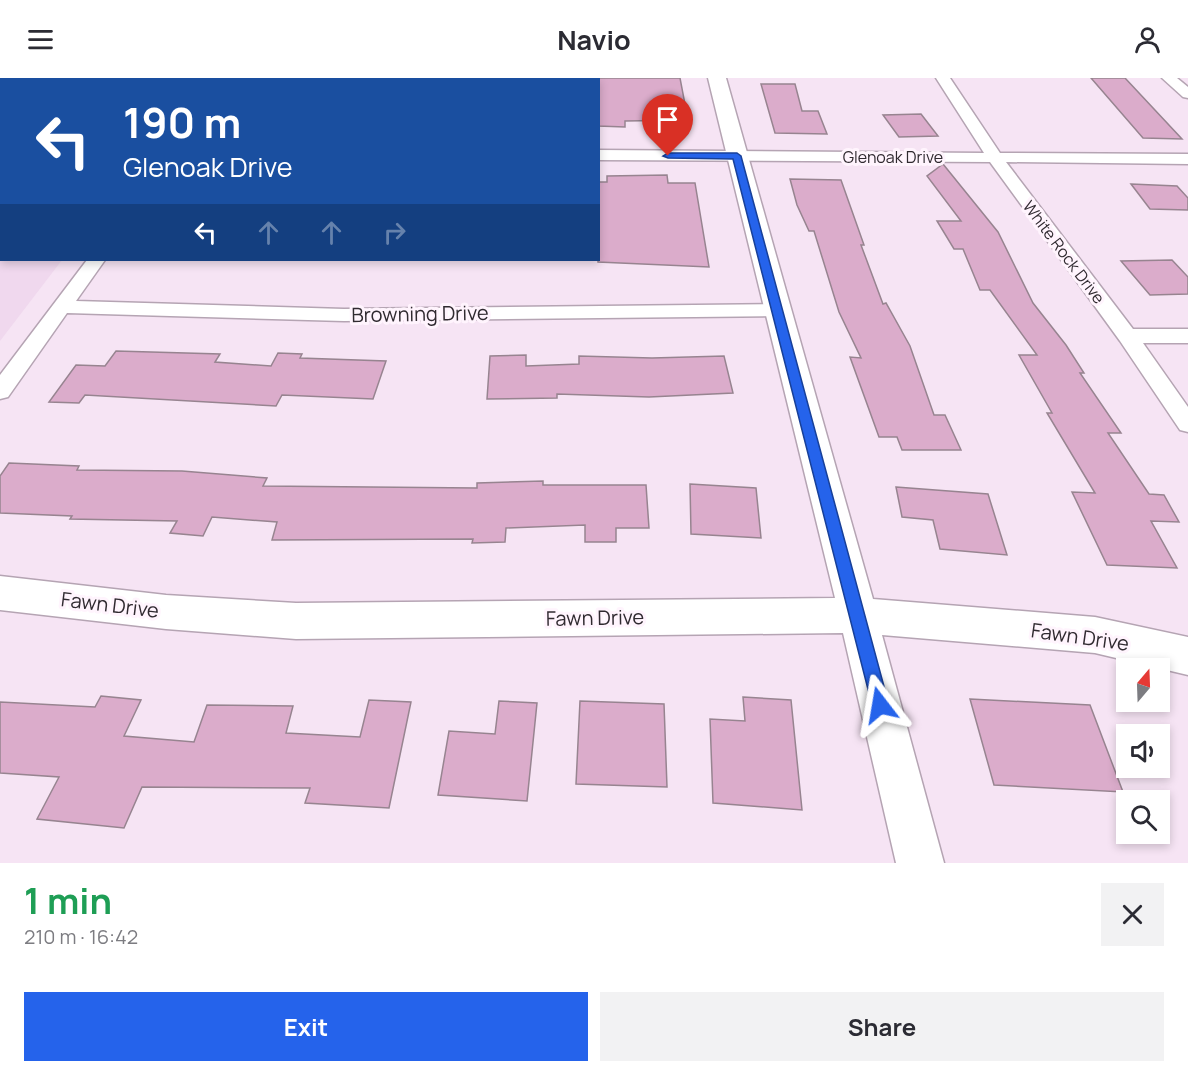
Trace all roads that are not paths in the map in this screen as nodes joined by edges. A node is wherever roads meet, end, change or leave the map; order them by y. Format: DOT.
graph roads {
  1 [pos="717,78"];
  2 [pos="943,78"];
  3 [pos="1169,78"];
  4 [pos="1188,94"];
  5 [pos="600,155"];
  6 [pos="737,156"];
  7 [pos="995,158"];
  8 [pos="1188,159"];
  9 [pos="95,261"];
  10 [pos="62,307"];
  11 [pos="778,310"];
  12 [pos="1127,336"];
  13 [pos="1188,336"];
  14 [pos="0,391"];
  15 [pos="1188,424"];
  16 [pos="0,593"];
  17 [pos="858,615"];
  18 [pos="1188,656"];
  19 [pos="920,863"];
  1 -- 6 [label="street"];
  2 -- 7 [label="street, White Rock Drive"];
  3 -- 4 [label="street"];
  5 -- 6 [label="street, Glenoak Drive"];
  6 -- 7 [label="street, Glenoak Drive"];
  6 -- 11 [label="street"];
  7 -- 8 [label="street, Glenoak Drive"];
  7 -- 12 [label="street, White Rock Drive"];
  9 -- 10 [label="street"];
  10 -- 11 [label="street, Browning Drive"];
  10 -- 14 [label="street"];
  11 -- 17 [label="street"];
  12 -- 13 [label="street"];
  12 -- 15 [label="street, White Rock Drive"];
  16 -- 17 [label="street, Fawn Drive"];
  17 -- 18 [label="street, Fawn Drive"];
  17 -- 19 [label="street"];
}
